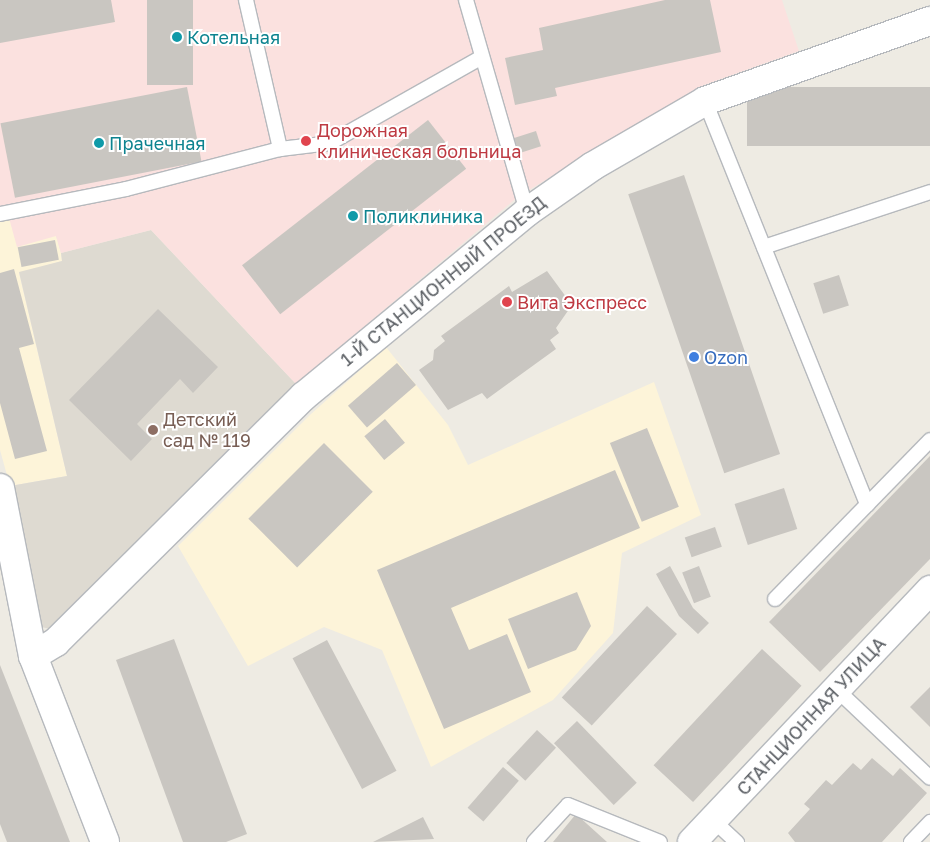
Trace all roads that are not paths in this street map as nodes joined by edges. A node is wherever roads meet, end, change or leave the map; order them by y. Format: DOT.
graph roads {
  1 [pos="246,0"];
  2 [pos="466,0"];
  3 [pos="928,0"];
  4 [pos="930,6"];
  5 [pos="930,21"];
  6 [pos="480,58"];
  7 [pos="705,101"];
  8 [pos="280,149"];
  9 [pos="930,192"];
  10 [pos="527,212"];
  11 [pos="0,214"];
  12 [pos="764,248"];
  13 [pos="930,440"];
  14 [pos="0,488"];
  15 [pos="867,505"];
  16 [pos="930,590"];
  17 [pos="775,599"];
  18 [pos="33,656"];
  19 [pos="836,689"];
  20 [pos="930,778"];
  21 [pos="713,820"];
  22 [pos="930,822"];
  23 [pos="106,842"];
  24 [pos="534,842"];
  25 [pos="660,842"];
  26 [pos="692,842"];
  27 [pos="737,842"];
  28 [pos="911,842"];
  1 -- 8 [label="lane"];
  2 -- 6 [label="lane"];
  3 -- 4 [label="street"];
  5 -- 7 [label="street, 1-Й СТАНЦИОННЫЙ ПРОЕЗД"];
  6 -- 8 [label="lane"];
  6 -- 10 [label="lane"];
  7 -- 10 [label="street, 1-Й СТАНЦИОННЫЙ ПРОЕЗД"];
  7 -- 12 [label="lane"];
  8 -- 11 [label="lane"];
  9 -- 12 [label="lane"];
  10 -- 18 [label="street, 1-Й СТАНЦИОННЫЙ ПРОЕЗД"];
  12 -- 15 [label="lane"];
  13 -- 15 [label="lane"];
  14 -- 18 [label="street"];
  15 -- 17 [label="lane"];
  16 -- 19 [label="street, СТАНЦИОННАЯ УЛИЦА"];
  18 -- 23 [label="street"];
  19 -- 20 [label="lane"];
  19 -- 21 [label="street, СТАНЦИОННАЯ УЛИЦА"];
  21 -- 26 [label="street, СТАНЦИОННАЯ УЛИЦА"];
  21 -- 27 [label="lane"];
  22 -- 28 [label="lane"];
  24 -- 25 [label="lane"];
}
